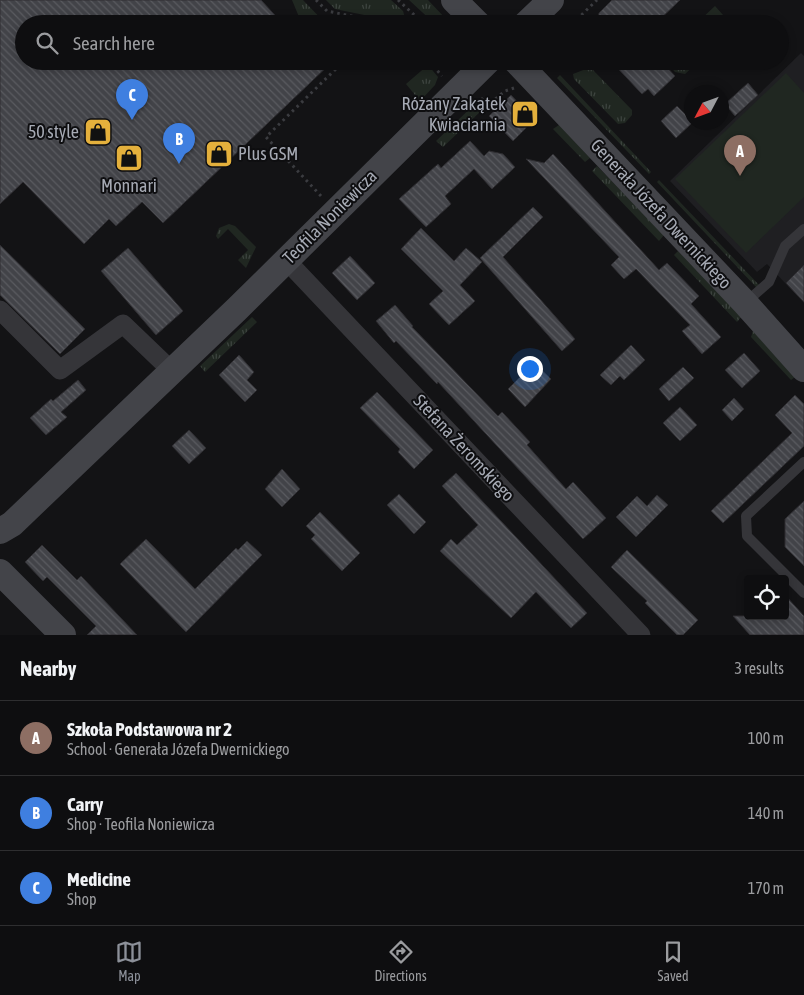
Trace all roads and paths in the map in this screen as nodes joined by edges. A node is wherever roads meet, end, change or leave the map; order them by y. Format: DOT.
graph roads {
  1 [pos="316,0"];
  2 [pos="398,0"];
  3 [pos="454,0"];
  4 [pos="551,0"];
  5 [pos="597,0"];
  6 [pos="343,15"];
  7 [pos="414,15"];
  8 [pos="469,15"];
  9 [pos="535,15"];
  10 [pos="581,15"];
  11 [pos="335,70"];
  12 [pos="437,70"];
  13 [pos="479,70"];
  14 [pos="525,70"];
  15 [pos="447,81"];
  16 [pos="325,200"];
  17 [pos="804,229"];
  18 [pos="286,260"];
  19 [pos="745,303"];
  20 [pos="0,310"];
  21 [pos="804,369"];
  22 [pos="172,371"];
  23 [pos="804,462"];
  24 [pos="6,527"];
  25 [pos="0,551"];
  26 [pos="0,572"];
  27 [pos="804,593"];
  28 [pos="63,635"];
  29 [pos="641,635"];
  1 -- 6 [label="path"];
  2 -- 7 [label="path"];
  3 -- 8 [label="street"];
  4 -- 9 [label="street"];
  5 -- 10 [label="path"];
  11 -- 16 [label="path"];
  12 -- 15 [label="path"];
  13 -- 18 [label="street, Teofila Noniewicza"];
  14 -- 19 [label="street, Generała Józefa Dwernickiego"];
  17 -- 19 [label="lane"];
  18 -- 22 [label="street, Teofila Noniewicza"];
  18 -- 29 [label="street, Stefana Żeromskiego"];
  19 -- 21 [label="street, Generała Józefa Dwernickiego"];
  20 -- 22 [label="street"];
  22 -- 24 [label="street, Teofila Noniewicza"];
  23 -- 27 [label="lane"];
  24 -- 25 [label="street, Teofila Noniewicza"];
  26 -- 28 [label="street"];
}
